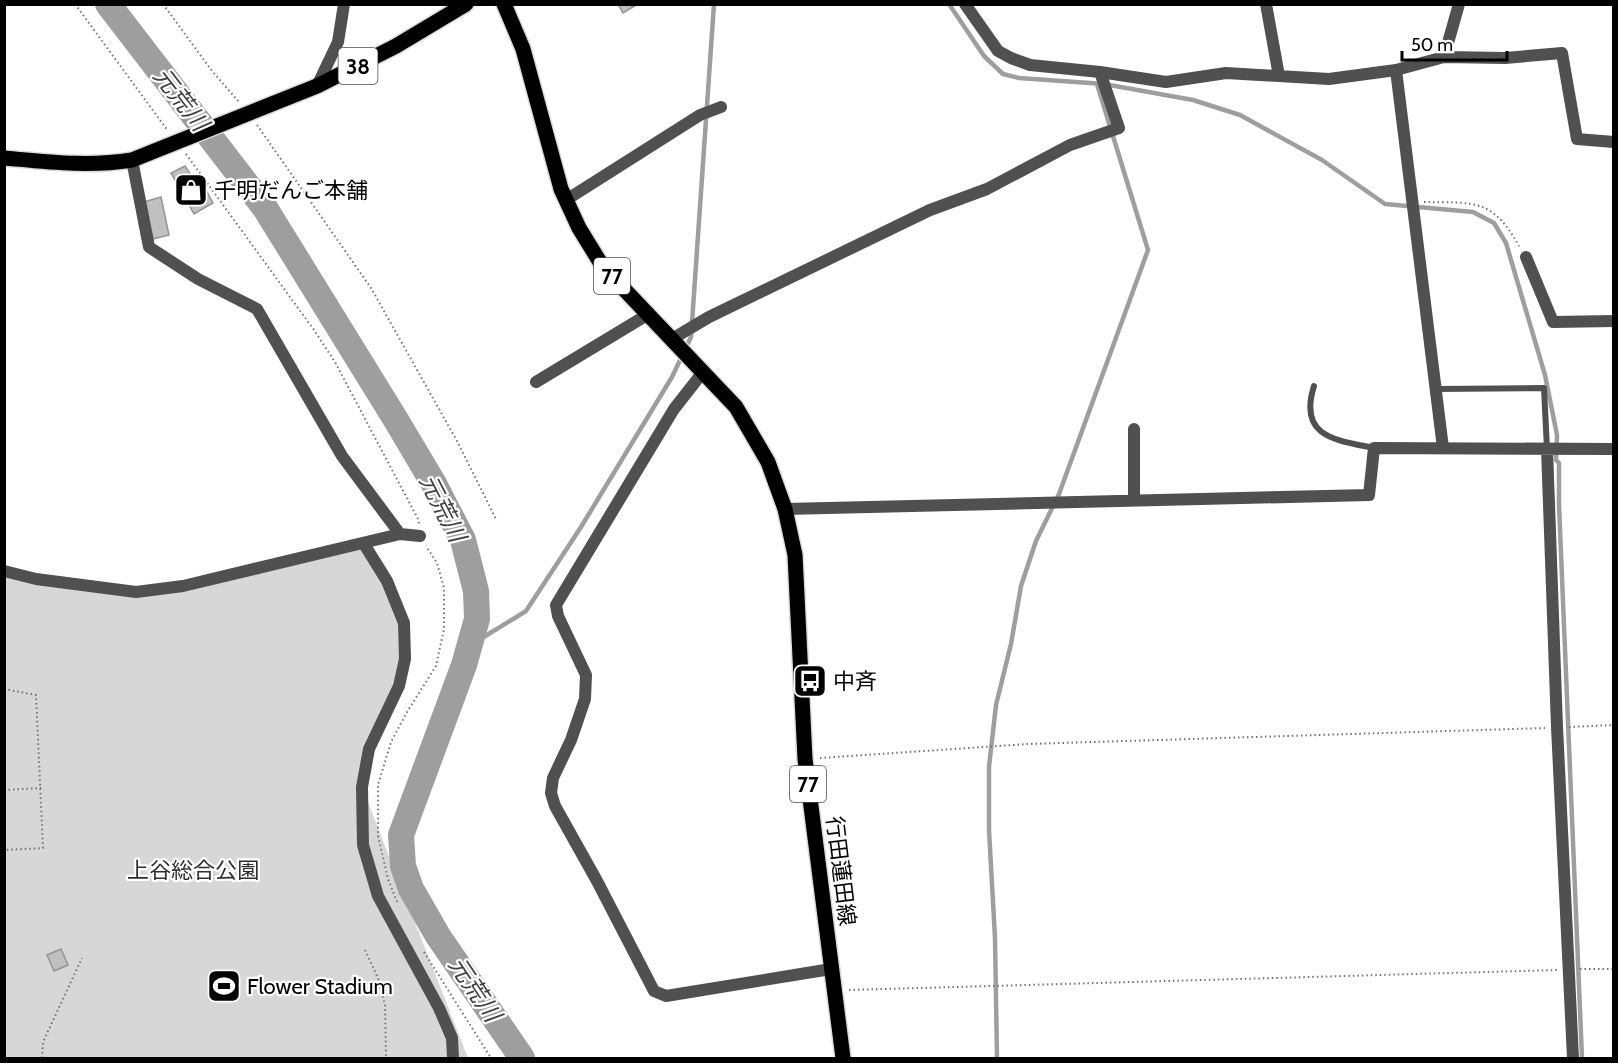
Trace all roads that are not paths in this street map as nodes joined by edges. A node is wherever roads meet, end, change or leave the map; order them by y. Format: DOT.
graph roads {
  1 [pos="344,4"];
  2 [pos="466,4"];
  3 [pos="504,4"];
  4 [pos="965,4"];
  5 [pos="1266,4"];
  6 [pos="1459,4"];
  7 [pos="1444,57"];
  8 [pos="1396,70"];
  9 [pos="1100,72"];
  10 [pos="1279,76"];
  11 [pos="317,86"];
  12 [pos="721,107"];
  13 [pos="1614,142"];
  14 [pos="4,158"];
  15 [pos="132,160"];
  16 [pos="566,200"];
  17 [pos="1526,257"];
  18 [pos="647,315"];
  19 [pos="1614,321"];
  20 [pos="672,339"];
  21 [pos="703,372"];
  22 [pos="536,382"];
  23 [pos="1314,386"];
  24 [pos="1436,389"];
  25 [pos="1134,429"];
  26 [pos="1443,447"];
  27 [pos="1374,448"];
  28 [pos="1548,449"];
  29 [pos="1614,449"];
  30 [pos="1134,500"];
  31 [pos="786,509"];
  32 [pos="400,534"];
  33 [pos="420,536"];
  34 [pos="364,544"];
  35 [pos="4,572"];
  36 [pos="831,969"];
  37 [pos="453,1059"];
  38 [pos="843,1059"];
  39 [pos="1573,1059"];
  1 -- 11 [label="street"];
  2 -- 11 [label="main road, 38"];
  3 -- 16 [label="main road, 77"];
  4 -- 9 [label="street"];
  5 -- 10 [label="street"];
  6 -- 7 [label="street"];
  7 -- 8 [label="street"];
  7 -- 13 [label="street"];
  8 -- 10 [label="street"];
  8 -- 24 [label="street"];
  9 -- 10 [label="street"];
  9 -- 20 [label="street"];
  11 -- 15 [label="main road, 38"];
  12 -- 16 [label="street"];
  14 -- 15 [label="main road, 38"];
  15 -- 32 [label="street"];
  16 -- 18 [label="main road, 77"];
  17 -- 19 [label="street"];
  18 -- 20 [label="main road, 77"];
  18 -- 22 [label="street"];
  20 -- 21 [label="main road, 77"];
  21 -- 31 [label="main road, 77"];
  21 -- 36 [label="street"];
  23 -- 27 [label="lane"];
  24 -- 26 [label="street"];
  24 -- 28 [label="lane"];
  25 -- 30 [label="street"];
  26 -- 27 [label="street"];
  26 -- 28 [label="street"];
  27 -- 30 [label="street"];
  28 -- 29 [label="street"];
  28 -- 39 [label="street"];
  30 -- 31 [label="street"];
  31 -- 36 [label="main road, 行田蓮田線 / 77"];
  32 -- 33 [label="street"];
  32 -- 34 [label="street"];
  34 -- 35 [label="street"];
  34 -- 37 [label="street"];
  36 -- 38 [label="main road, 行田蓮田線 / 77"];
}
